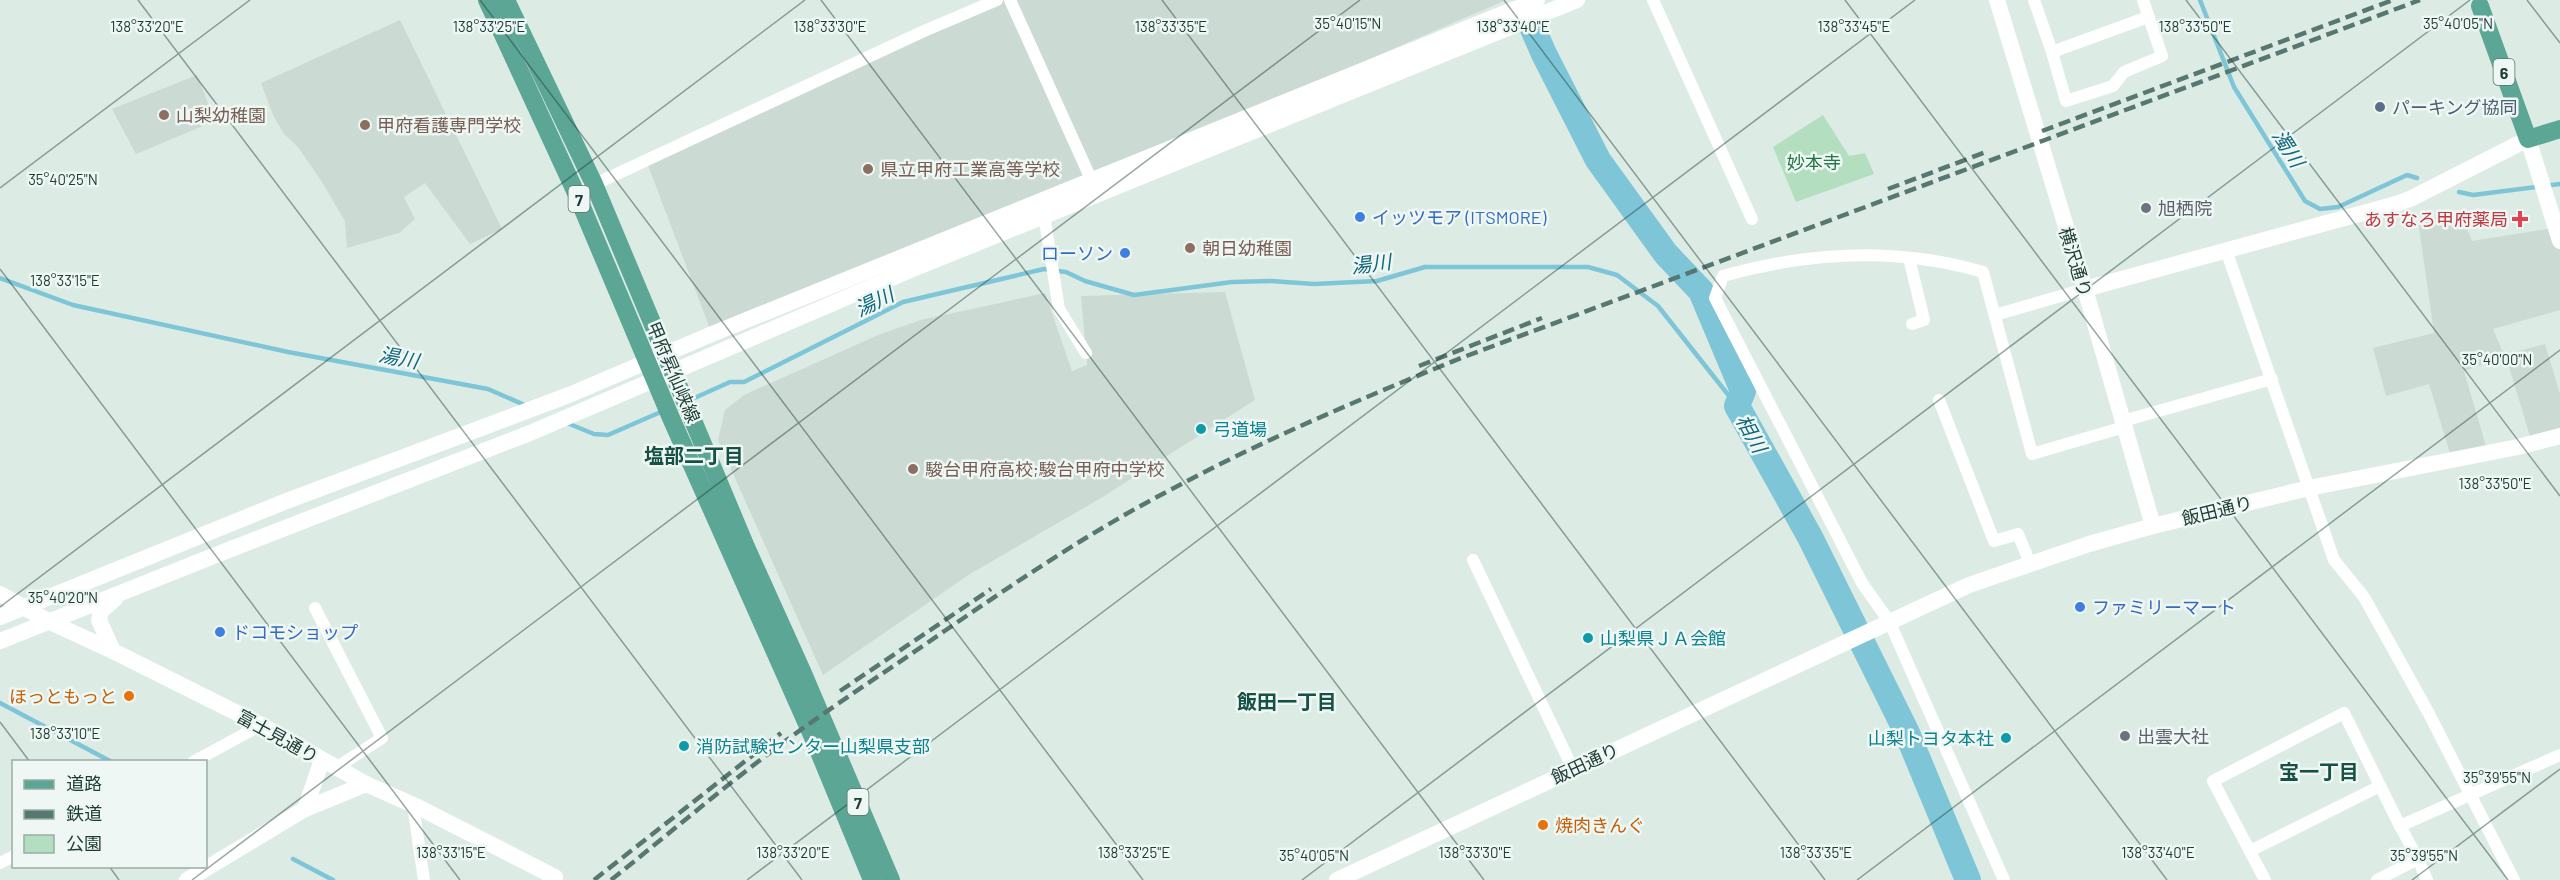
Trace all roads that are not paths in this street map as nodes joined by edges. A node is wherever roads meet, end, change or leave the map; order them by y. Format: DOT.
graph roads {
  1 [pos="488,0"];
  2 [pos="506,0"];
  3 [pos="997,0"];
  4 [pos="1010,0"];
  5 [pos="1537,0"];
  6 [pos="1577,0"];
  7 [pos="1653,0"];
  8 [pos="2034,0"];
  9 [pos="2144,0"];
  10 [pos="2000,1"];
  11 [pos="2480,6"];
  12 [pos="2148,16"];
  13 [pos="1509,19"];
  14 [pos="2052,51"];
  15 [pos="2560,129"];
  16 [pos="2528,139"];
  17 [pos="1091,179"];
  18 [pos="594,184"];
  19 [pos="576,193"];
  20 [pos="1044,215"];
  21 [pos="1752,219"];
  22 [pos="2560,241"];
  23 [pos="2226,250"];
  24 [pos="1909,258"];
  25 [pos="2085,289"];
  26 [pos="1995,315"];
  27 [pos="1912,324"];
  28 [pos="666,352"];
  29 [pos="1086,353"];
  30 [pos="647,361"];
  31 [pos="674,370"];
  32 [pos="655,379"];
  33 [pos="2272,379"];
  34 [pos="1939,400"];
  35 [pos="2124,424"];
  36 [pos="2560,436"];
  37 [pos="2309,488"];
  38 [pos="2152,526"];
  39 [pos="1473,560"];
  40 [pos="2030,563"];
  41 [pos="123,593"];
  42 [pos="0,594"];
  43 [pos="23,608"];
  44 [pos="315,609"];
  45 [pos="0,617"];
  46 [pos="50,622"];
  47 [pos="1887,622"];
  48 [pos="0,641"];
  49 [pos="113,651"];
  50 [pos="261,725"];
  51 [pos="2560,755"];
  52 [pos="197,760"];
  53 [pos="329,764"];
  54 [pos="1573,769"];
  55 [pos="366,784"];
  56 [pos="2380,786"];
  57 [pos="2470,795"];
  58 [pos="413,805"];
  59 [pos="305,809"];
  60 [pos="2400,826"];
  61 [pos="2250,852"];
  62 [pos="2418,859"];
  63 [pos="207,868"];
  64 [pos="207,868"];
  65 [pos="555,878"];
  66 [pos="187,880"];
  67 [pos="424,880"];
  68 [pos="872,880"];
  69 [pos="891,880"];
  70 [pos="1336,880"];
  71 [pos="2004,880"];
  72 [pos="2265,880"];
  73 [pos="2377,880"];
  74 [pos="2427,880"];
  75 [pos="2514,880"];
  1 -- 19 [label="main road, 甲府昇仙峡線 / 7"];
  2 -- 18 [label="main road, 甲府昇仙峡線 / 7"];
  3 -- 18 [label="street"];
  4 -- 17 [label="street"];
  5 -- 13 [label="street"];
  6 -- 13 [label="street"];
  7 -- 21 [label="street"];
  8 -- 14 [label="street"];
  9 -- 12 [label="street"];
  10 -- 25 [label="street, 横沢通り"];
  11 -- 16 [label="main road, 6"];
  12 -- 14 [label="street"];
  12 -- 14 [label="street"];
  13 -- 17 [label="street"];
  13 -- 20 [label="street"];
  15 -- 16 [label="main road"];
  16 -- 22 [label="street"];
  16 -- 23 [label="street"];
  17 -- 28 [label="street"];
  18 -- 19 [label="street"];
  18 -- 28 [label="main road, 甲府昇仙峡線 / 7"];
  19 -- 30 [label="main road, 甲府昇仙峡線 / 7"];
  20 -- 29 [label="street"];
  20 -- 31 [label="street"];
  23 -- 25 [label="street"];
  23 -- 33 [label="street"];
  24 -- 26 [label="street"];
  24 -- 27 [label="street"];
  24 -- 47 [label="street"];
  25 -- 26 [label="street"];
  25 -- 35 [label="street, 横沢通り"];
  26 -- 35 [label="street"];
  28 -- 30 [label="street"];
  28 -- 31 [label="main road, 甲府昇仙峡線 / 7"];
  30 -- 32 [label="main road, 甲府昇仙峡線 / 7"];
  30 -- 43 [label="street"];
  31 -- 32 [label="street"];
  31 -- 69 [label="main road, 甲府昇仙峡線 / 7"];
  32 -- 41 [label="street"];
  32 -- 68 [label="main road, 甲府昇仙峡線 / 7"];
  33 -- 35 [label="street"];
  33 -- 37 [label="street"];
  34 -- 40 [label="street"];
  35 -- 38 [label="street, 横沢通り"];
  36 -- 37 [label="street, 飯田通り"];
  37 -- 38 [label="street, 飯田通り"];
  37 -- 57 [label="street"];
  38 -- 40 [label="street, 飯田通り"];
  39 -- 54 [label="street"];
  40 -- 47 [label="street, 飯田通り"];
  41 -- 46 [label="street"];
  41 -- 49 [label="street"];
  42 -- 43 [label="street, 富士見通り"];
  43 -- 45 [label="street"];
  43 -- 46 [label="street, 富士見通り"];
  44 -- 53 [label="street"];
  46 -- 48 [label="street"];
  46 -- 49 [label="street, 富士見通り"];
  47 -- 54 [label="street, 飯田通り"];
  47 -- 71 [label="street"];
  49 -- 50 [label="street, 富士見通り"];
  50 -- 52 [label="street"];
  50 -- 53 [label="street, 富士見通り"];
  51 -- 57 [label="street"];
  53 -- 55 [label="street, 富士見通り"];
  53 -- 59 [label="street"];
  54 -- 70 [label="street, 飯田通り"];
  55 -- 58 [label="street, 富士見通り"];
  55 -- 59 [label="street"];
  56 -- 60 [label="street"];
  56 -- 61 [label="street"];
  56 -- 61 [label="street"];
  57 -- 60 [label="street"];
  57 -- 75 [label="street"];
  58 -- 65 [label="street, 富士見通り"];
  58 -- 67 [label="street"];
  59 -- 63 [label="street"];
  60 -- 62 [label="street"];
  61 -- 72 [label="street"];
  62 -- 73 [label="street"];
  62 -- 74 [label="street"];
  64 -- 66 [label="street"];
}
